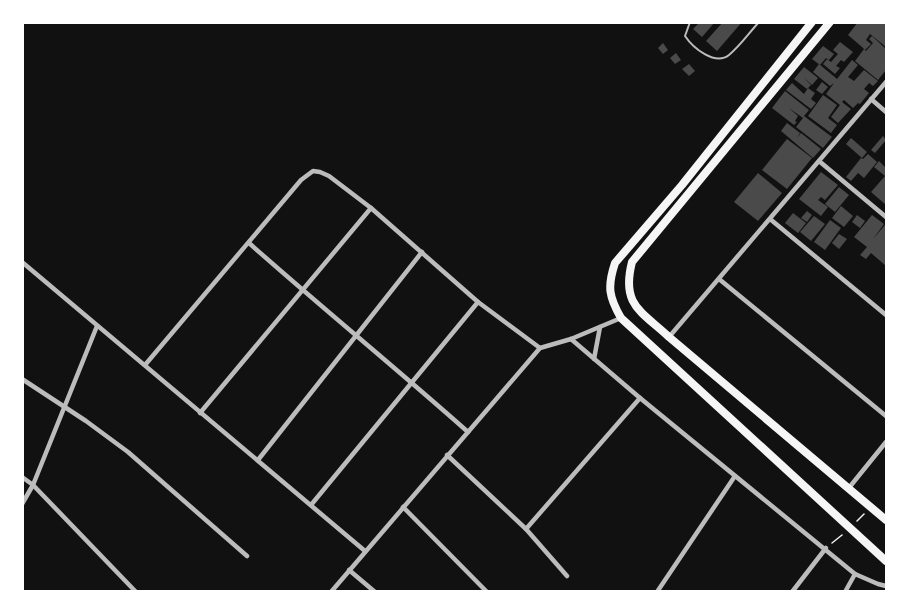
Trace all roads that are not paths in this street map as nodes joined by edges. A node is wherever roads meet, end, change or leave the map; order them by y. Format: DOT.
graph roads {
  1 [pos="690,22"];
  2 [pos="759,22"];
  3 [pos="812,22"];
  4 [pos="830,22"];
  5 [pos="886,82"];
  6 [pos="872,99"];
  7 [pos="886,112"];
  8 [pos="819,161"];
  9 [pos="371,208"];
  10 [pos="886,217"];
  11 [pos="770,219"];
  12 [pos="249,243"];
  13 [pos="422,252"];
  14 [pos="22,262"];
  15 [pos="719,279"];
  16 [pos="303,291"];
  17 [pos="478,302"];
  18 [pos="886,315"];
  19 [pos="621,318"];
  20 [pos="97,326"];
  21 [pos="600,327"];
  22 [pos="356,336"];
  23 [pos="669,337"];
  24 [pos="571,339"];
  25 [pos="540,348"];
  26 [pos="594,359"];
  27 [pos="146,365"];
  28 [pos="22,379"];
  29 [pos="412,382"];
  30 [pos="639,398"];
  31 [pos="64,407"];
  32 [pos="200,413"];
  33 [pos="886,416"];
  34 [pos="468,432"];
  35 [pos="886,442"];
  36 [pos="447,455"];
  37 [pos="258,460"];
  38 [pos="735,476"];
  39 [pos="22,477"];
  40 [pos="33,485"];
  41 [pos="848,489"];
  42 [pos="22,504"];
  43 [pos="311,505"];
  44 [pos="403,507"];
  45 [pos="886,520"];
  46 [pos="526,529"];
  47 [pos="826,548"];
  48 [pos="365,550"];
  49 [pos="247,556"];
  50 [pos="886,561"];
  51 [pos="349,570"];
  52 [pos="855,574"];
  53 [pos="567,576"];
  54 [pos="885,586"];
  55 [pos="136,591"];
  56 [pos="331,591"];
  57 [pos="375,591"];
  58 [pos="486,591"];
  59 [pos="657,591"];
  60 [pos="792,591"];
  61 [pos="845,591"];
  62 [pos="881,591"];
  1 -- 2 [label="lane"];
  3 -- 19 [label="main road"];
  4 -- 23 [label="main road"];
  5 -- 6 [label="street"];
  6 -- 7 [label="street"];
  6 -- 8 [label="street"];
  8 -- 10 [label="street"];
  8 -- 11 [label="street"];
  9 -- 12 [label="street"];
  9 -- 13 [label="street"];
  9 -- 16 [label="street"];
  11 -- 15 [label="street"];
  11 -- 18 [label="street"];
  12 -- 16 [label="street"];
  12 -- 27 [label="street"];
  13 -- 17 [label="street"];
  13 -- 22 [label="street"];
  14 -- 20 [label="street"];
  15 -- 23 [label="street"];
  15 -- 33 [label="street"];
  16 -- 22 [label="street"];
  16 -- 32 [label="street"];
  17 -- 25 [label="street"];
  17 -- 29 [label="street"];
  19 -- 21 [label="street"];
  19 -- 50 [label="main road"];
  20 -- 27 [label="street"];
  20 -- 31 [label="street"];
  21 -- 24 [label="street"];
  21 -- 26 [label="street"];
  22 -- 29 [label="street"];
  22 -- 37 [label="street"];
  23 -- 41 [label="main road"];
  24 -- 25 [label="street"];
  24 -- 26 [label="street"];
  25 -- 34 [label="street"];
  26 -- 30 [label="street"];
  27 -- 32 [label="street"];
  28 -- 31 [label="street"];
  29 -- 34 [label="street"];
  29 -- 43 [label="street"];
  30 -- 38 [label="street"];
  30 -- 46 [label="street"];
  31 -- 40 [label="street"];
  31 -- 49 [label="street"];
  32 -- 37 [label="street"];
  34 -- 36 [label="street"];
  35 -- 41 [label="street"];
  36 -- 44 [label="street"];
  36 -- 46 [label="street"];
  37 -- 43 [label="street"];
  38 -- 47 [label="street"];
  38 -- 59 [label="street"];
  39 -- 40 [label="street"];
  40 -- 42 [label="street"];
  40 -- 55 [label="street"];
  41 -- 45 [label="main road"];
  43 -- 48 [label="street"];
  44 -- 48 [label="street"];
  44 -- 58 [label="street"];
  46 -- 53 [label="street"];
  47 -- 52 [label="street"];
  47 -- 60 [label="street"];
  48 -- 51 [label="street"];
  51 -- 56 [label="street"];
  51 -- 57 [label="street"];
  52 -- 54 [label="street"];
  52 -- 61 [label="street"];
  54 -- 62 [label="street"];
}
